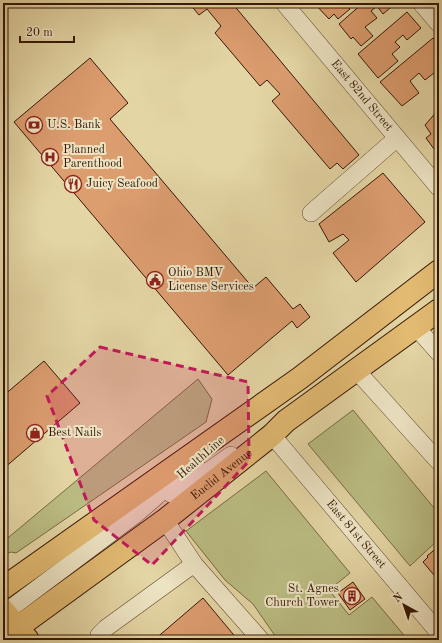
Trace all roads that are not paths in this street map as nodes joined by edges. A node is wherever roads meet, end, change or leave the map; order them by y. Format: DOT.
graph roads {
  1 [pos="284,3"];
  2 [pos="421,3"];
  3 [pos="439,24"];
  4 [pos="398,138"];
  5 [pos="439,188"];
  6 [pos="311,213"];
  7 [pos="439,271"];
  8 [pos="439,279"];
  9 [pos="439,310"];
  10 [pos="386,312"];
  11 [pos="416,327"];
  12 [pos="439,354"];
  13 [pos="356,370"];
  14 [pos="266,401"];
  15 [pos="279,428"];
  16 [pos="439,462"];
  17 [pos="135,515"];
  18 [pos="164,520"];
  19 [pos="194,564"];
  20 [pos="3,588"];
  21 [pos="10,624"];
  22 [pos="439,633"];
  23 [pos="98,640"];
  24 [pos="261,640"];
  1 -- 4 [label="street, East 82nd Street"];
  2 -- 3 [label="street"];
  4 -- 5 [label="street, East 82nd Street"];
  4 -- 6 [label="street"];
  7 -- 10 [label="main road"];
  8 -- 10 [label="street"];
  9 -- 11 [label="main road, Euclid Avenue"];
  10 -- 14 [label="main road"];
  11 -- 12 [label="street"];
  11 -- 13 [label="main road, Euclid Avenue"];
  13 -- 15 [label="main road, Euclid Avenue"];
  13 -- 16 [label="street"];
  14 -- 17 [label="street, HealthLine"];
  14 -- 20 [label="main road"];
  15 -- 17 [label="street, HealthLine"];
  15 -- 18 [label="main road, Euclid Avenue"];
  15 -- 22 [label="street, East 81st Street"];
  17 -- 21 [label="street, HealthLine"];
  18 -- 19 [label="street"];
  18 -- 21 [label="main road, Euclid Avenue"];
  19 -- 23 [label="street"];
  19 -- 24 [label="street"];
}
